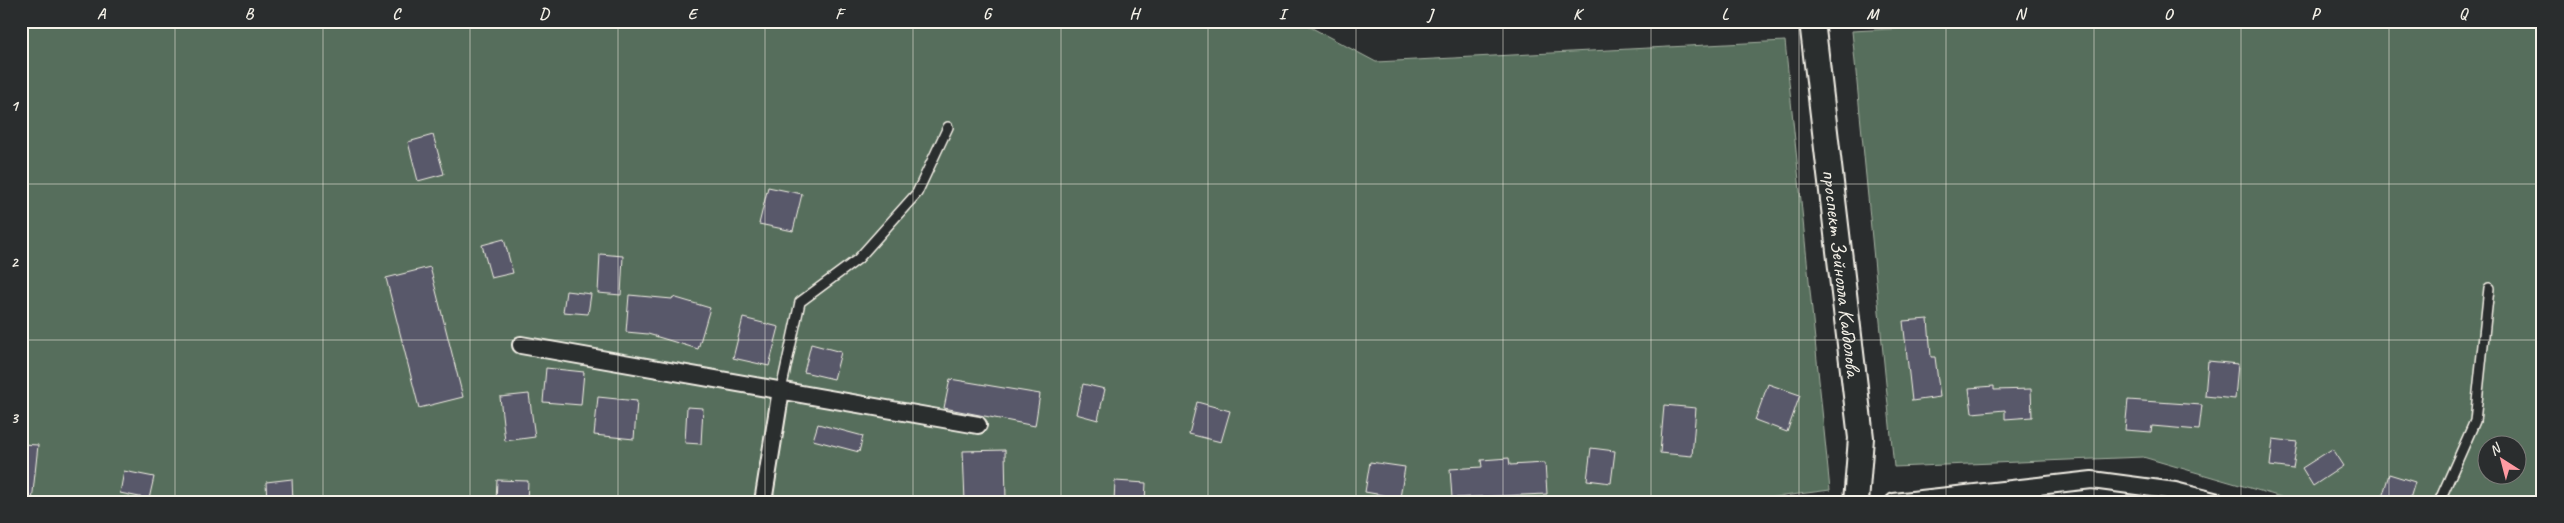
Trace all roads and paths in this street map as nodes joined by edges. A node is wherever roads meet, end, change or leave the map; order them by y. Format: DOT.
graph roads {
  1 [pos="1812,21"];
  2 [pos="948,127"];
  3 [pos="2490,288"];
  4 [pos="521,345"];
  5 [pos="781,390"];
  6 [pos="978,424"];
  7 [pos="2172,496"];
  8 [pos="763,502"];
  9 [pos="1856,502"];
  10 [pos="1894,502"];
  11 [pos="2218,502"];
  12 [pos="2439,502"];
  1 -- 9 [label="main road, проспект Зейнолла Кабдолова"];
  2 -- 5 [label="lane"];
  3 -- 12 [label="lane"];
  4 -- 5 [label="street"];
  5 -- 6 [label="street"];
  5 -- 8 [label="street"];
  7 -- 10 [label="street"];
  7 -- 11 [label="street"];
}
